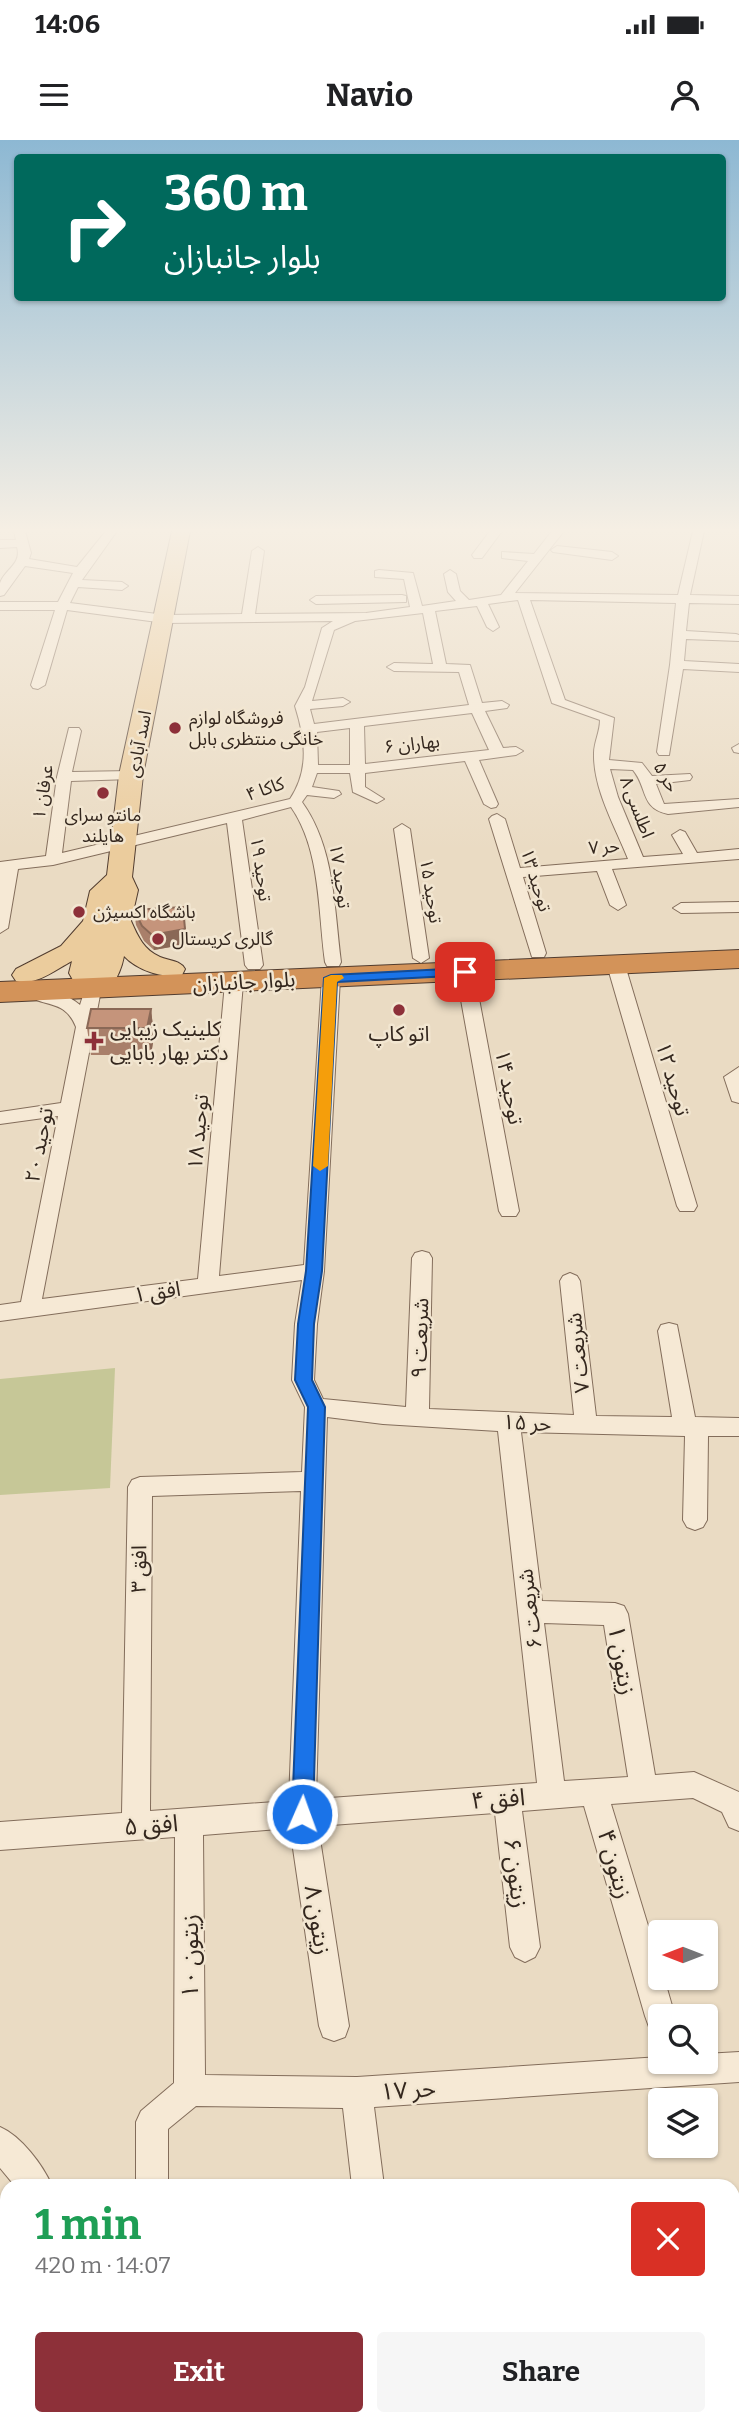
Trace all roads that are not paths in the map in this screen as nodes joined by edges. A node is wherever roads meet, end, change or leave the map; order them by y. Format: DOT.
graph roads {
  1 [pos="52,638"];
  2 [pos="161,638"];
  3 [pos="324,638"];
  4 [pos="431,638"];
  5 [pos="537,638"];
  6 [pos="680,638"];
  7 [pos="728,638"];
  8 [pos="736,638"];
  9 [pos="478,657"];
  10 [pos="439,662"];
  11 [pos="677,664"];
  12 [pos="394,667"];
  13 [pos="739,668"];
  14 [pos="38,685"];
  15 [pos="342,702"];
  16 [pos="502,705"];
  17 [pos="302,706"];
  18 [pos="476,706"];
  19 [pos="357,723"];
  20 [pos="308,729"];
  21 [pos="74,731"];
  22 [pos="516,751"];
  23 [pos="664,752"];
  24 [pos="498,754"];
  25 [pos="471,758"];
  26 [pos="603,764"];
  27 [pos="312,769"];
  28 [pos="360,769"];
  29 [pos="131,775"];
  30 [pos="64,777"];
  31 [pos="685,778"];
  32 [pos="646,780"];
  33 [pos="334,794"];
  34 [pos="300,796"];
  35 [pos="377,799"];
  36 [pos="739,803"];
  37 [pos="234,819"];
  38 [pos="402,830"];
  39 [pos="680,835"];
  40 [pos="124,844"];
  41 [pos="739,854"];
  42 [pos="693,859"];
  43 [pos="53,860"];
  44 [pos="3,863"];
  45 [pos="638,864"];
  46 [pos="603,866"];
  47 [pos="513,873"];
  48 [pos="618,905"];
  49 [pos="739,907"];
  50 [pos="681,908"];
  51 [pos="107,921"];
  52 [pos="0,923"];
  53 [pos="739,944"];
  54 [pos="538,953"];
  55 [pos="421,958"];
  56 [pos="739,959"];
  57 [pos="616,965"];
  58 [pos="172,969"];
  59 [pos="332,970"];
  60 [pos="465,972"];
  61 [pos="244,974"];
  62 [pos="94,978"];
  63 [pos="13,984"];
  64 [pos="85,1028"];
  65 [pos="739,1073"];
  66 [pos="739,1097"];
  67 [pos="69,1108"];
  68 [pos="0,1118"];
  69 [pos="687,1206"];
  70 [pos="509,1211"];
  71 [pos="422,1258"];
  72 [pos="314,1271"];
  73 [pos="570,1281"];
  74 [pos="208,1285"];
  75 [pos="30,1309"];
  76 [pos="0,1313"];
  77 [pos="669,1331"];
  78 [pos="316,1407"];
  79 [pos="417,1417"];
  80 [pos="508,1422"];
  81 [pos="586,1425"];
  82 [pos="691,1427"];
  83 [pos="739,1427"];
  84 [pos="314,1481"];
  85 [pos="695,1520"];
  86 [pos="530,1612"];
  87 [pos="644,1788"];
  88 [pos="715,1790"];
  89 [pos="594,1792"];
  90 [pos="552,1796"];
  91 [pos="506,1798"];
  92 [pos="302,1814"];
  93 [pos="739,1818"];
  94 [pos="189,1822"];
  95 [pos="136,1826"];
  96 [pos="0,1836"];
  97 [pos="525,1947"];
  98 [pos="656,2004"];
  99 [pos="334,2026"];
  100 [pos="718,2067"];
  101 [pos="739,2067"];
  102 [pos="648,2068"];
  103 [pos="190,2090"];
  104 [pos="357,2093"];
  105 [pos="0,2143"];
  106 [pos="30,2179"];
  107 [pos="152,2179"];
  108 [pos="367,2179"];
  1 -- 14 [label="street"];
  2 -- 29 [label="main road, اسد آبادی"];
  3 -- 17 [label="street"];
  4 -- 10 [label="street"];
  5 -- 26 [label="street, اطلسی ۸"];
  6 -- 11 [label="street"];
  7 -- 8 [label="street"];
  9 -- 10 [label="street"];
  10 -- 12 [label="street"];
  10 -- 18 [label="street"];
  11 -- 13 [label="street"];
  11 -- 23 [label="street"];
  15 -- 17 [label="street"];
  16 -- 18 [label="street"];
  17 -- 20 [label="street, کاکا ۴"];
  18 -- 19 [label="street"];
  18 -- 24 [label="street"];
  19 -- 20 [label="street"];
  19 -- 28 [label="street"];
  20 -- 27 [label="street, کاکا ۴"];
  21 -- 30 [label="street, عرفان ۱"];
  22 -- 24 [label="street, بهاران ۶"];
  24 -- 25 [label="street, بهاران ۶"];
  25 -- 28 [label="street, بهاران ۶"];
  25 -- 47 [label="street, توحید ۱۳"];
  26 -- 32 [label="street, حر ۵"];
  26 -- 45 [label="street, اطلسی ۸"];
  27 -- 28 [label="street, بهاران ۶"];
  27 -- 34 [label="street, کاکا ۴"];
  28 -- 35 [label="street"];
  29 -- 30 [label="street"];
  29 -- 40 [label="main road, اسد آبادی"];
  30 -- 43 [label="street, عرفان ۱"];
  31 -- 32 [label="street"];
  32 -- 36 [label="street, حر ۵"];
  33 -- 34 [label="street"];
  34 -- 37 [label="street, کاکا ۴"];
  34 -- 59 [label="street, توحید ۱۷"];
  37 -- 40 [label="street, کاکا ۴"];
  37 -- 61 [label="street, توحید ۱۹"];
  38 -- 55 [label="street, توحید ۱۵"];
  39 -- 42 [label="street"];
  40 -- 43 [label="street, کاکا ۴"];
  40 -- 51 [label="main road, اسد آبادی"];
  41 -- 42 [label="street, حر ۷"];
  42 -- 45 [label="street, حر ۷"];
  43 -- 44 [label="street, کاکا ۴"];
  44 -- 52 [label="street"];
  45 -- 46 [label="street, حر ۷"];
  46 -- 47 [label="street, حر ۷"];
  46 -- 48 [label="street"];
  47 -- 54 [label="street, توحید ۱۳"];
  49 -- 50 [label="street"];
  51 -- 58 [label="main road"];
  51 -- 62 [label="main road, اسد آبادی"];
  51 -- 63 [label="main road"];
  53 -- 54 [label="highway, بلوار جانبازان"];
  54 -- 55 [label="highway, بلوار جانبازان"];
  55 -- 59 [label="highway, بلوار جانبازان"];
  56 -- 57 [label="highway, بلوار جانبازان"];
  57 -- 60 [label="highway, بلوار جانبازان"];
  57 -- 69 [label="street, توحید ۱۲"];
  58 -- 61 [label="highway, بلوار جانبازان"];
  58 -- 62 [label="highway, بلوار جانبازان"];
  59 -- 60 [label="highway, بلوار جانبازان"];
  59 -- 61 [label="highway, بلوار جانبازان"];
  59 -- 72 [label="street, توحید ۱۷"];
  60 -- 70 [label="street, توحید ۱۴"];
  61 -- 62 [label="highway, بلوار جانبازان"];
  61 -- 74 [label="street, توحید ۱۸"];
  62 -- 63 [label="highway, بلوار جانبازان"];
  62 -- 64 [label="street, توحید ۲۰"];
  63 -- 64 [label="street"];
  64 -- 67 [label="street, توحید ۲۰"];
  65 -- 66 [label="street"];
  67 -- 68 [label="street"];
  67 -- 75 [label="street, توحید ۲۰"];
  71 -- 79 [label="street, شریعت ۹"];
  72 -- 74 [label="street, افق ۱"];
  72 -- 78 [label="street, توحید ۱۷"];
  73 -- 81 [label="street, شریعت ۷"];
  74 -- 75 [label="street, افق ۱"];
  75 -- 76 [label="street, افق ۱"];
  77 -- 82 [label="street"];
  78 -- 79 [label="street, حر ۱۵"];
  78 -- 84 [label="street, زیتون ۸"];
  79 -- 80 [label="street, حر ۱۵"];
  80 -- 81 [label="street, حر ۱۵"];
  80 -- 86 [label="street, شریعت ۶"];
  81 -- 82 [label="street, حر ۱۵"];
  82 -- 83 [label="street, حر ۱۵"];
  82 -- 85 [label="street"];
  84 -- 92 [label="street, زیتون ۸"];
  84 -- 95 [label="street, افق ۳"];
  86 -- 87 [label="street, زیتون ۱"];
  86 -- 90 [label="street, شریعت ۶"];
  87 -- 88 [label="street, افق ۴"];
  87 -- 89 [label="street, افق ۴"];
  88 -- 93 [label="street"];
  89 -- 90 [label="street, افق ۴"];
  89 -- 98 [label="street, زیتون ۴"];
  90 -- 91 [label="street, افق ۴"];
  91 -- 92 [label="street, افق ۴"];
  91 -- 97 [label="street, زیتون ۶"];
  92 -- 94 [label="street, افق ۵"];
  92 -- 99 [label="street, زیتون ۸"];
  94 -- 95 [label="street, افق ۵"];
  94 -- 103 [label="street, زیتون ۱۰"];
  95 -- 96 [label="street, افق ۵"];
  100 -- 101 [label="street, حر ۱۷"];
  102 -- 104 [label="street, حر ۱۷"];
  103 -- 104 [label="street, حر ۱۷"];
  103 -- 107 [label="street"];
  104 -- 108 [label="street"];
  105 -- 106 [label="street"];
}
